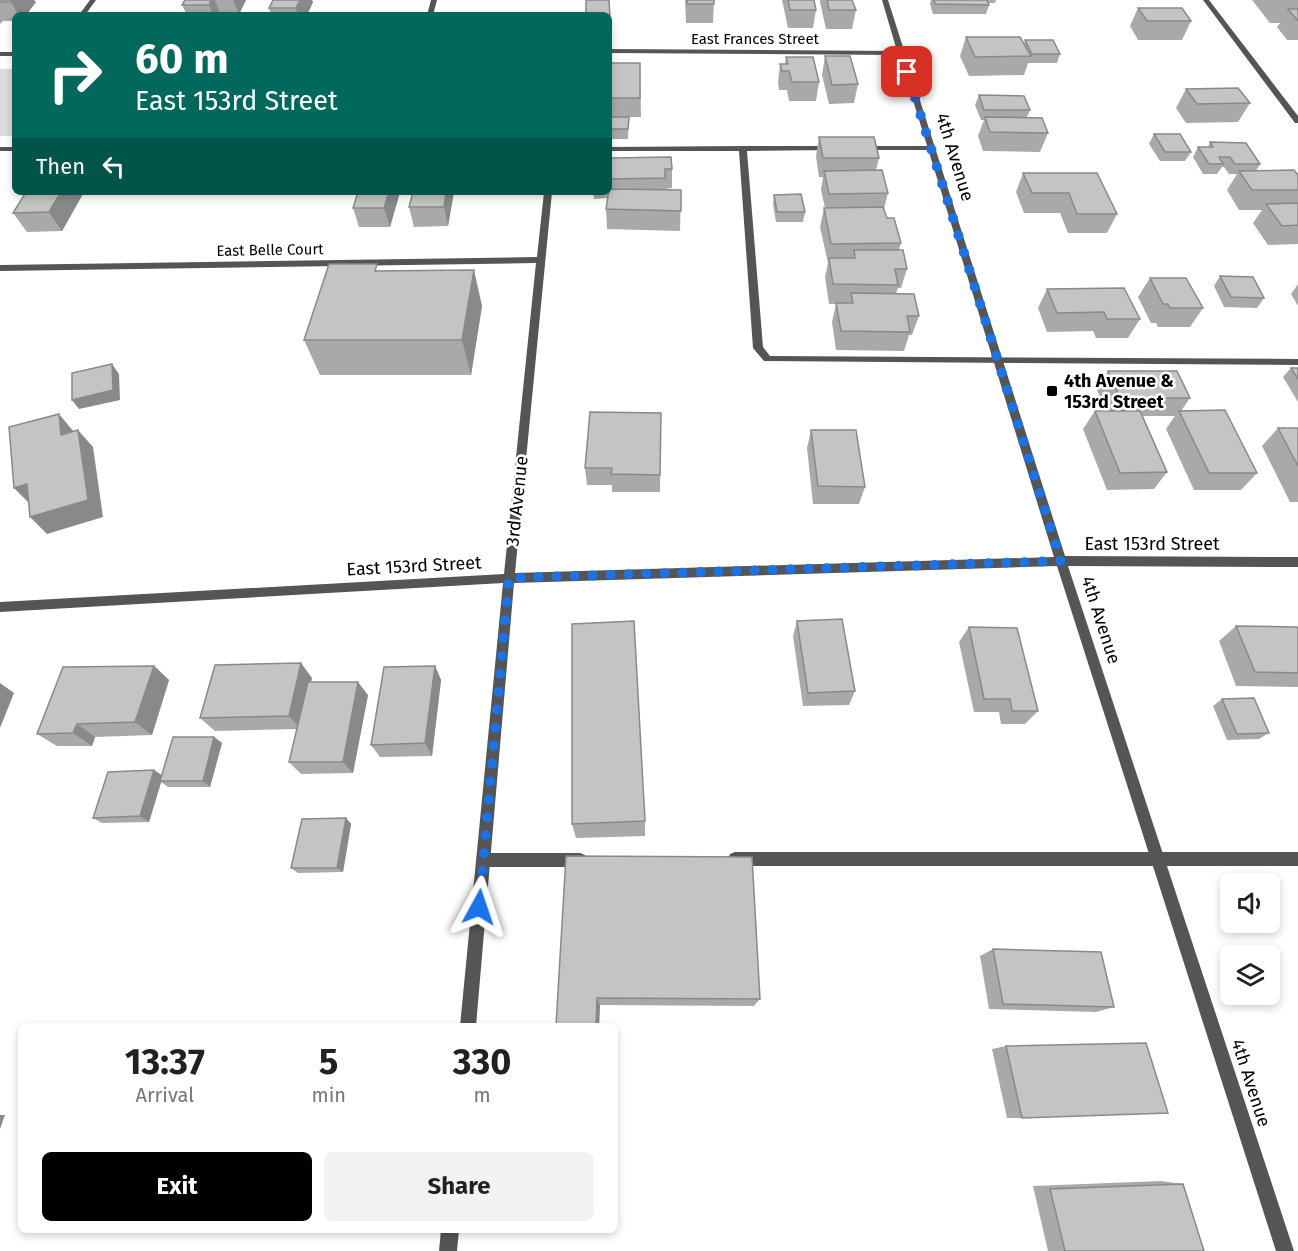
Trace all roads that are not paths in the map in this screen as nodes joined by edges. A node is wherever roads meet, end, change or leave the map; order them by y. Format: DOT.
graph roads {
  1 [pos="885,0"];
  2 [pos="1206,0"];
  3 [pos="612,51"];
  4 [pos="901,52"];
  5 [pos="1298,121"];
  6 [pos="743,148"];
  7 [pos="837,148"];
  8 [pos="849,148"];
  9 [pos="931,148"];
  10 [pos="612,149"];
  11 [pos="548,195"];
  12 [pos="541,260"];
  13 [pos="0,268"];
  14 [pos="998,362"];
  15 [pos="1298,362"];
  16 [pos="1061,561"];
  17 [pos="1298,562"];
  18 [pos="509,578"];
  19 [pos="0,607"];
  20 [pos="720,859"];
  21 [pos="1158,859"];
  22 [pos="1298,859"];
  23 [pos="483,860"];
  24 [pos="590,860"];
  25 [pos="468,1023"];
  26 [pos="450,1233"];
  27 [pos="448,1251"];
  28 [pos="1285,1251"];
  1 -- 4 [label="street, 4th Avenue"];
  2 -- 5 [label="street"];
  3 -- 4 [label="street, East Frances Street"];
  4 -- 9 [label="street, 4th Avenue"];
  6 -- 7 [label="street"];
  6 -- 10 [label="street"];
  6 -- 14 [label="street"];
  8 -- 9 [label="street"];
  9 -- 14 [label="street, 4th Avenue"];
  11 -- 12 [label="street, 3rd Avenue"];
  12 -- 13 [label="street, East Belle Court"];
  12 -- 18 [label="street, 3rd Avenue"];
  14 -- 15 [label="street"];
  14 -- 16 [label="street, 4th Avenue"];
  16 -- 17 [label="street, East 153rd Street"];
  16 -- 18 [label="street, East 153rd Street"];
  16 -- 21 [label="street, 4th Avenue"];
  18 -- 19 [label="street, East 153rd Street"];
  18 -- 23 [label="street, 3rd Avenue"];
  20 -- 21 [label="street"];
  21 -- 22 [label="street"];
  21 -- 28 [label="street, 4th Avenue"];
  23 -- 24 [label="street"];
  23 -- 25 [label="street, 3rd Avenue"];
  26 -- 27 [label="street"];
}
